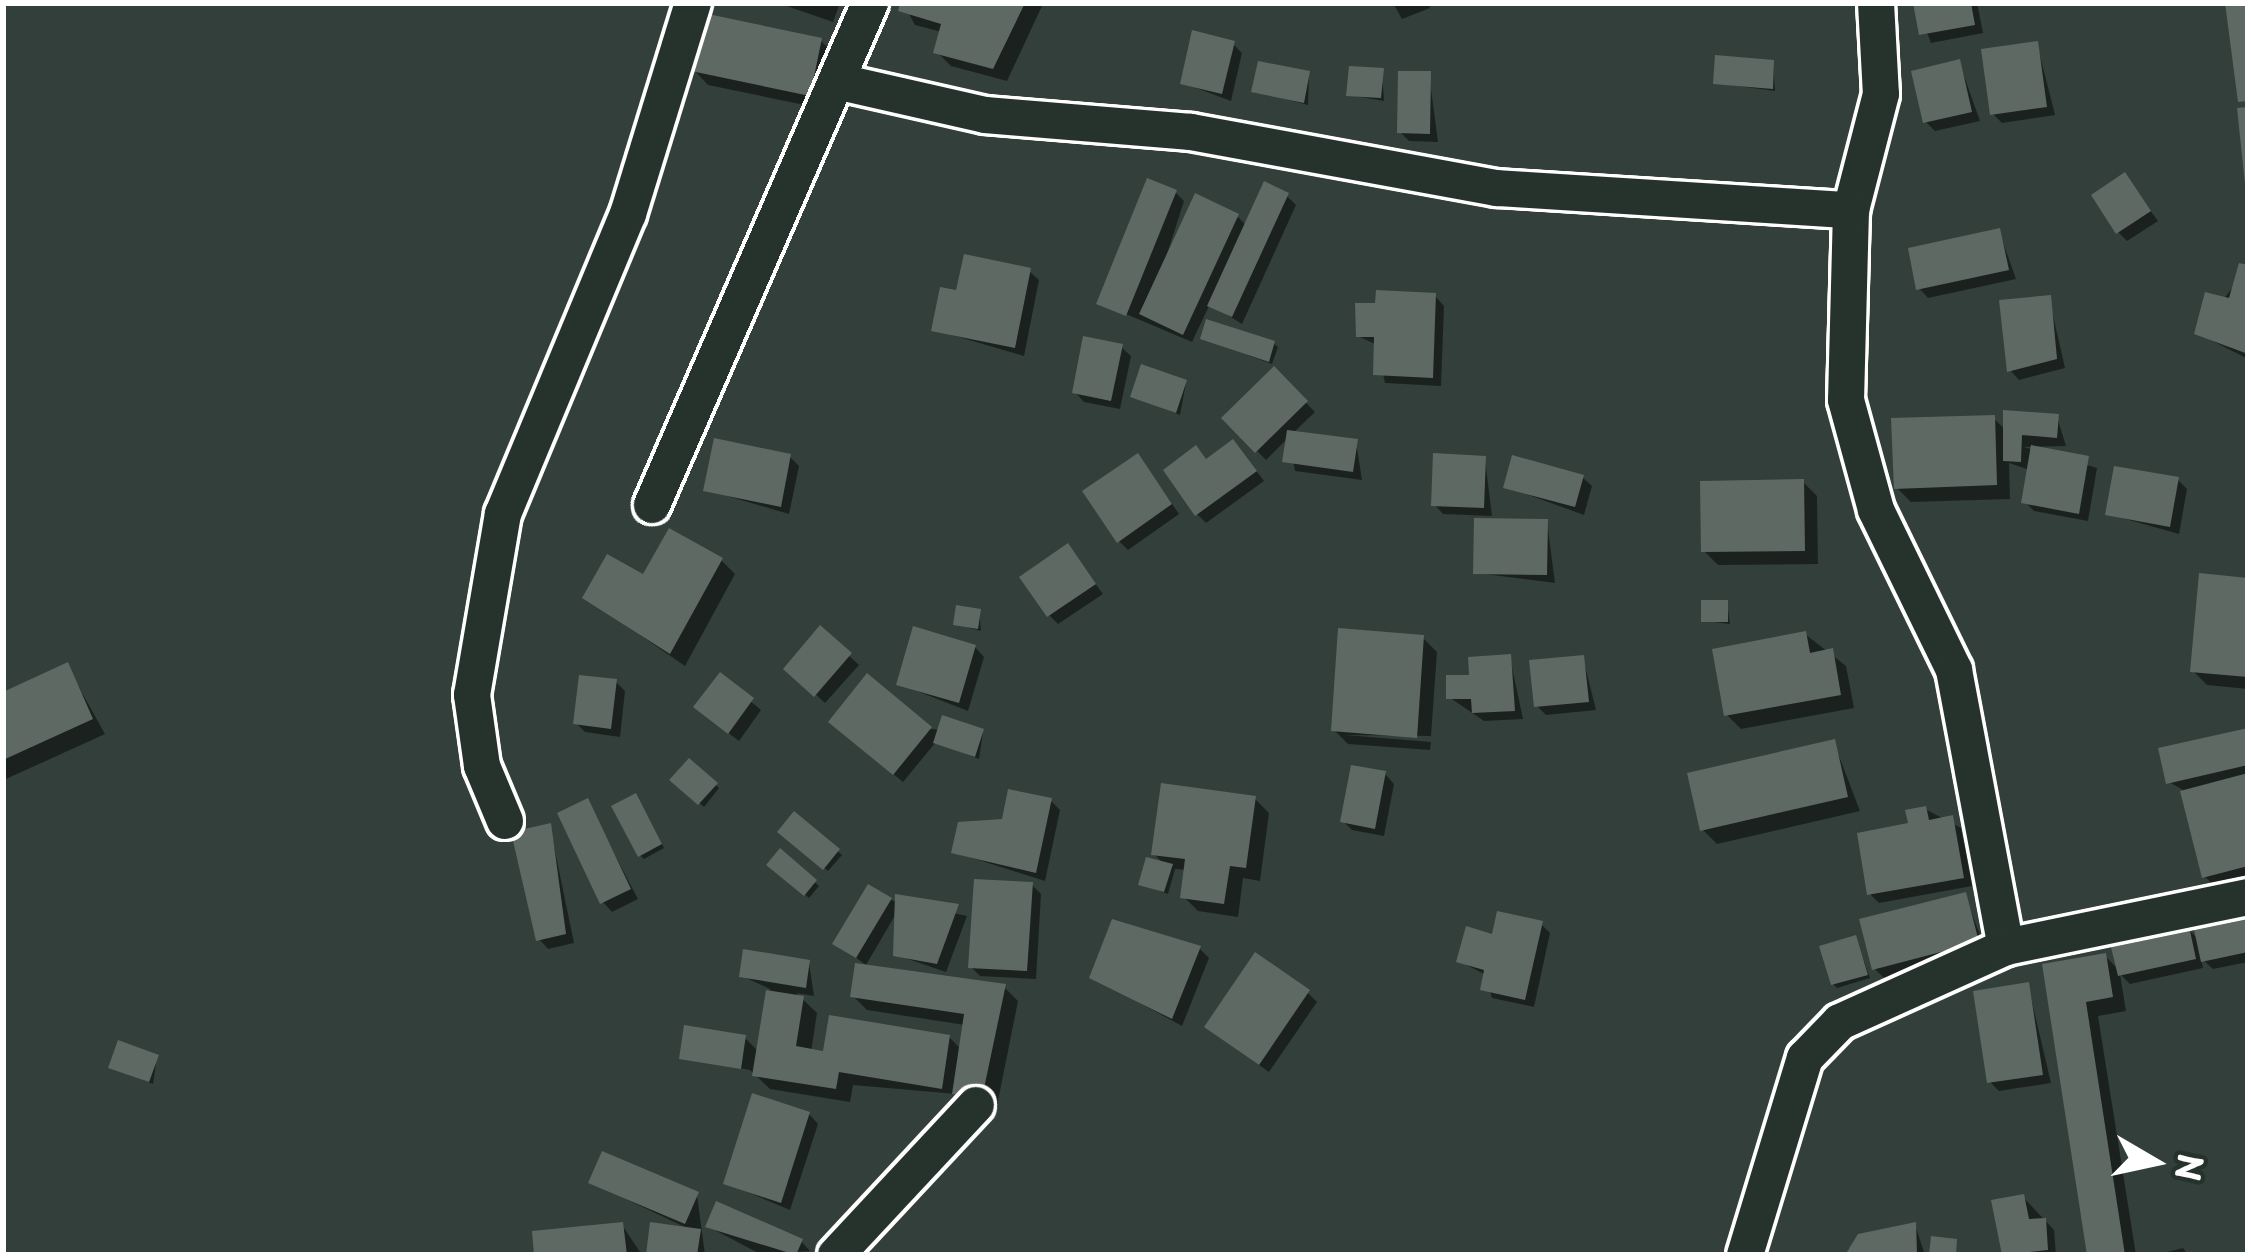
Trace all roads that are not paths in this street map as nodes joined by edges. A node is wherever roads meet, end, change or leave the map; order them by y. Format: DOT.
graph roads {
  1 [pos="693,3"];
  2 [pos="870,3"];
  3 [pos="1876,3"];
  4 [pos="840,82"];
  5 [pos="1851,210"];
  6 [pos="652,505"];
  7 [pos="505,821"];
  8 [pos="2248,897"];
  9 [pos="2006,947"];
  10 [pos="976,1105"];
  11 [pos="836,1255"];
  12 [pos="1745,1255"];
  1 -- 7 [label="street"];
  2 -- 4 [label="street"];
  3 -- 5 [label="street"];
  4 -- 5 [label="street"];
  4 -- 6 [label="street"];
  5 -- 9 [label="street"];
  8 -- 9 [label="street"];
  9 -- 12 [label="street"];
  10 -- 11 [label="street"];
}
